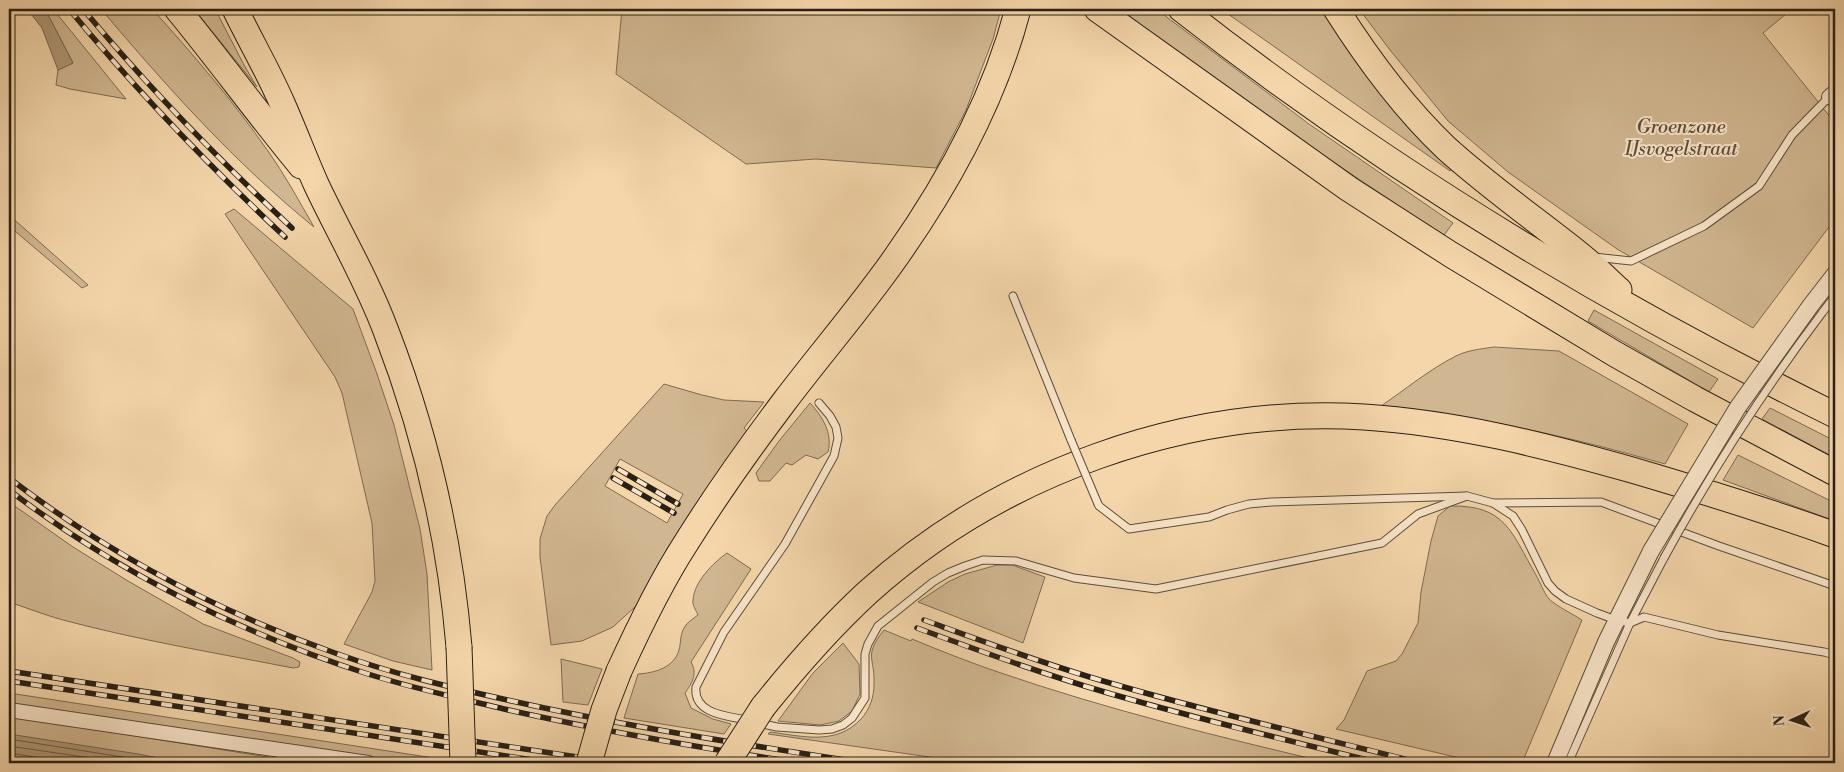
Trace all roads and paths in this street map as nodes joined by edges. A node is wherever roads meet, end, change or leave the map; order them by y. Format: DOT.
graph roads {
  1 [pos="177,9"];
  2 [pos="235,9"];
  3 [pos="1018,9"];
  4 [pos="1098,9"];
  5 [pos="1182,9"];
  6 [pos="1336,9"];
  7 [pos="1832,94"];
  8 [pos="316,184"];
  9 [pos="1581,256"];
  10 [pos="1835,274"];
  11 [pos="1013,296"];
  12 [pos="1835,296"];
  13 [pos="1650,319"];
  14 [pos="819,403"];
  15 [pos="1835,415"];
  16 [pos="1835,473"];
  17 [pos="1467,496"];
  18 [pos="1493,503"];
  19 [pos="1835,535"];
  20 [pos="1657,554"];
  21 [pos="1835,586"];
  22 [pos="1623,622"];
  23 [pos="1835,655"];
  24 [pos="9,710"];
  25 [pos="368,763"];
  26 [pos="463,763"];
  27 [pos="589,763"];
  28 [pos="727,763"];
  29 [pos="1556,763"];
  30 [pos="1567,763"];
  1 -- 8 [label="highway"];
  2 -- 8 [label="highway"];
  3 -- 27 [label="highway, bridge"];
  4 -- 16 [label="highway"];
  5 -- 13 [label="highway"];
  6 -- 9 [label="highway"];
  7 -- 9 [label="lane"];
  8 -- 26 [label="highway, bridge"];
  9 -- 13 [label="highway"];
  10 -- 20 [label="street, bridge"];
  11 -- 17 [label="lane, bridge"];
  12 -- 20 [label="lane, bridge"];
  13 -- 15 [label="highway"];
  14 -- 17 [label="lane"];
  17 -- 18 [label="lane"];
  18 -- 21 [label="lane"];
  18 -- 22 [label="lane"];
  19 -- 28 [label="highway, bridge"];
  20 -- 22 [label="street"];
  22 -- 23 [label="lane"];
  22 -- 29 [label="street"];
  22 -- 30 [label="lane"];
  24 -- 25 [label="street"];
}
